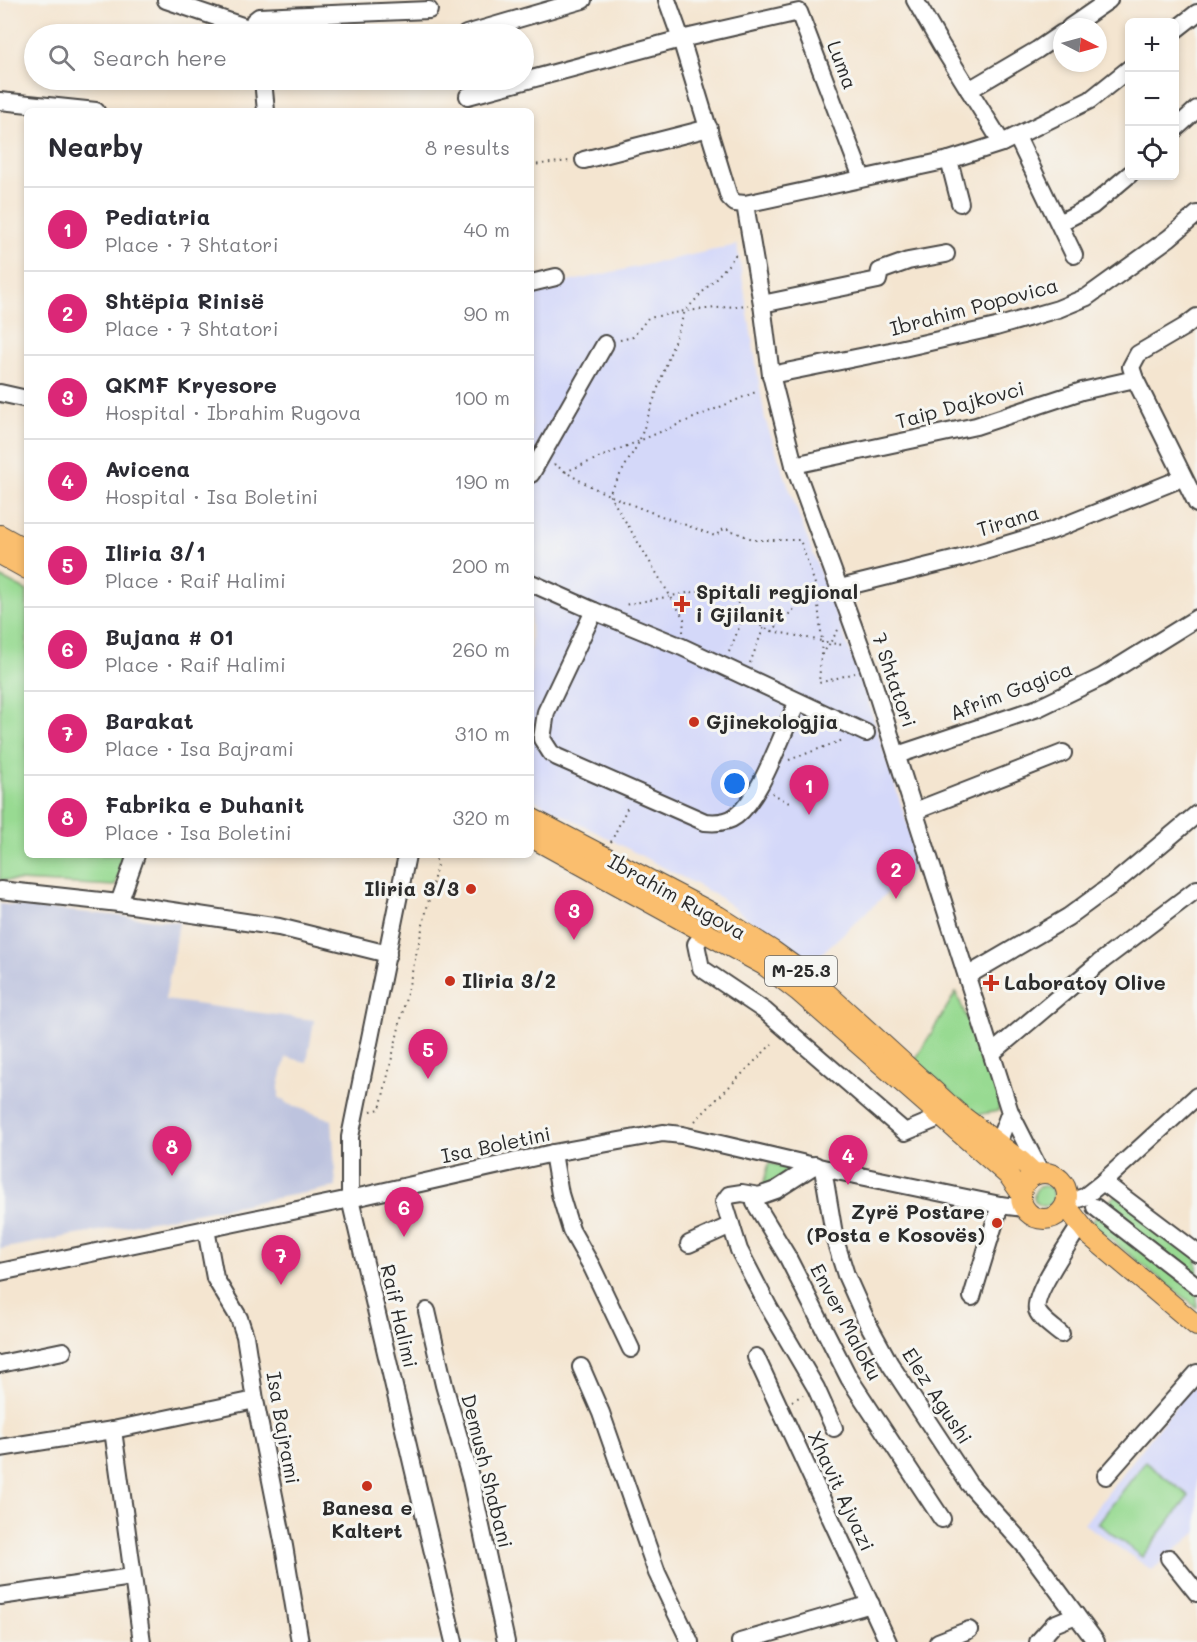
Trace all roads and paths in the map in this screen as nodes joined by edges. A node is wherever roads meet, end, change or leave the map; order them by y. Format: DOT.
graph roads {
  1 [pos="166,0"];
  2 [pos="583,0"];
  3 [pos="667,0"];
  4 [pos="915,0"];
  5 [pos="1109,0"];
  6 [pos="429,10"];
  7 [pos="1197,13"];
  8 [pos="1083,18"];
  9 [pos="233,24"];
  10 [pos="254,24"];
  11 [pos="500,24"];
  12 [pos="1179,27"];
  13 [pos="681,39"];
  14 [pos="1053,39"];
  15 [pos="1125,72"];
  16 [pos="534,78"];
  17 [pos="264,90"];
  18 [pos="490,90"];
  19 [pos="969,90"];
  20 [pos="468,96"];
  21 [pos="0,101"];
  22 [pos="67,108"];
  23 [pos="267,108"];
  24 [pos="1197,109"];
  25 [pos="1178,126"];
  26 [pos="709,128"];
  27 [pos="1009,140"];
  28 [pos="584,160"];
  29 [pos="949,160"];
  30 [pos="534,165"];
  31 [pos="862,178"];
  32 [pos="1125,179"];
  33 [pos="960,203"];
  34 [pos="745,204"];
  35 [pos="1197,214"];
  36 [pos="1059,223"];
  37 [pos="752,240"];
  38 [pos="946,254"];
  39 [pos="1074,255"];
  40 [pos="556,278"];
  41 [pos="534,282"];
  42 [pos="762,304"];
  43 [pos="685,311"];
  44 [pos="1197,317"];
  45 [pos="605,344"];
  46 [pos="771,375"];
  47 [pos="1135,379"];
  48 [pos="0,393"];
  49 [pos="24,398"];
  50 [pos="639,442"];
  51 [pos="794,465"];
  52 [pos="534,469"];
  53 [pos="1181,474"];
  54 [pos="609,494"];
  55 [pos="1197,504"];
  56 [pos="0,535"];
  57 [pos="24,548"];
  58 [pos="0,554"];
  59 [pos="24,567"];
  60 [pos="534,584"];
  61 [pos="816,587"];
  62 [pos="840,588"];
  63 [pos="670,595"];
  64 [pos="594,611"];
  65 [pos="848,612"];
  66 [pos="743,618"];
  67 [pos="1197,618"];
  68 [pos="764,627"];
  69 [pos="772,631"];
  70 [pos="822,641"];
  71 [pos="830,643"];
  72 [pos="682,647"];
  73 [pos="822,656"];
  74 [pos="723,666"];
  75 [pos="869,669"];
  76 [pos="745,676"];
  77 [pos="798,702"];
  78 [pos="866,733"];
  79 [pos="1063,753"];
  80 [pos="897,755"];
  81 [pos="767,769"];
  82 [pos="759,787"];
  83 [pos="636,791"];
  84 [pos="789,802"];
  85 [pos="915,811"];
  86 [pos="1197,814"];
  87 [pos="534,820"];
  88 [pos="534,839"];
  89 [pos="610,846"];
  90 [pos="135,858"];
  91 [pos="406,858"];
  92 [pos="436,858"];
  93 [pos="1197,889"];
  94 [pos="0,890"];
  95 [pos="119,903"];
  96 [pos="705,932"];
  97 [pos="388,954"];
  98 [pos="967,976"];
  99 [pos="772,1044"];
  100 [pos="992,1053"];
  101 [pos="1197,1096"];
  102 [pos="364,1112"];
  103 [pos="1010,1112"];
  104 [pos="940,1117"];
  105 [pos="682,1135"];
  106 [pos="998,1143"];
  107 [pos="553,1153"];
  108 [pos="821,1167"];
  109 [pos="1038,1173"];
  110 [pos="1103,1182"];
  111 [pos="759,1196"];
  112 [pos="350,1199"];
  113 [pos="1023,1200"];
  114 [pos="1067,1204"];
  115 [pos="1000,1205"];
  116 [pos="1095,1207"];
  117 [pos="1042,1219"];
  118 [pos="731,1225"];
  119 [pos="206,1229"];
  120 [pos="1083,1232"];
  121 [pos="688,1244"];
  122 [pos="1197,1253"];
  123 [pos="0,1272"];
  124 [pos="1197,1286"];
  125 [pos="972,1297"];
  126 [pos="427,1311"];
  127 [pos="1197,1326"];
  128 [pos="1061,1334"];
  129 [pos="631,1349"];
  130 [pos="63,1351"];
  131 [pos="756,1357"];
  132 [pos="0,1364"];
  133 [pos="581,1367"];
  134 [pos="1197,1373"];
  135 [pos="816,1388"];
  136 [pos="255,1400"];
  137 [pos="779,1408"];
  138 [pos="834,1428"];
  139 [pos="113,1430"];
  140 [pos="0,1448"];
  141 [pos="1106,1476"];
  142 [pos="942,1519"];
  143 [pos="1169,1558"];
  144 [pos="132,1577"];
  145 [pos="1197,1593"];
  146 [pos="0,1596"];
  147 [pos="871,1604"];
  148 [pos="1076,1615"];
  149 [pos="969,1630"];
  150 [pos="142,1642"];
  151 [pos="300,1642"];
  152 [pos="454,1642"];
  153 [pos="506,1642"];
  154 [pos="690,1642"];
  155 [pos="740,1642"];
  156 [pos="888,1642"];
  157 [pos="938,1642"];
  158 [pos="1038,1642"];
  159 [pos="1096,1642"];
  1 -- 9 [label="street"];
  2 -- 11 [label="street"];
  3 -- 13 [label="street"];
  4 -- 19 [label="street"];
  5 -- 8 [label="street"];
  6 -- 10 [label="street"];
  7 -- 12 [label="street"];
  13 -- 16 [label="street"];
  13 -- 26 [label="street"];
  13 -- 31 [label="street, Luma"];
  14 -- 19 [label="street"];
  15 -- 27 [label="street"];
  17 -- 23 [label="street"];
  18 -- 20 [label="street"];
  19 -- 27 [label="street"];
  21 -- 22 [label="street"];
  24 -- 25 [label="street"];
  26 -- 28 [label="street"];
  26 -- 34 [label="street"];
  27 -- 29 [label="street"];
  27 -- 36 [label="street"];
  28 -- 30 [label="path"];
  29 -- 31 [label="street"];
  29 -- 33 [label="street"];
  31 -- 34 [label="street"];
  32 -- 36 [label="street"];
  34 -- 37 [label="street, 7 Shtatori"];
  35 -- 46 [label="street, Ibrahim Popovica"];
  36 -- 39 [label="street"];
  37 -- 42 [label="street, 7 Shtatori"];
  37 -- 43 [label="path"];
  38 -- 42 [label="street"];
  40 -- 41 [label="street"];
  42 -- 43 [label="path"];
  42 -- 46 [label="street, 7 Shtatori"];
  43 -- 45 [label="path"];
  43 -- 50 [label="path"];
  44 -- 47 [label="street"];
  45 -- 52 [label="street"];
  46 -- 50 [label="path"];
  46 -- 51 [label="street, 7 Shtatori"];
  47 -- 51 [label="street, Taip Dajkovci"];
  47 -- 53 [label="street"];
  48 -- 49 [label="street"];
  50 -- 54 [label="path"];
  50 -- 54 [label="path"];
  51 -- 62 [label="street, 7 Shtatori"];
  53 -- 55 [label="street"];
  53 -- 62 [label="street, Tirana"];
  54 -- 61 [label="path"];
  54 -- 63 [label="path"];
  56 -- 57 [label="main road"];
  58 -- 59 [label="main road"];
  60 -- 64 [label="street"];
  61 -- 69 [label="path"];
  61 -- 70 [label="path"];
  62 -- 65 [label="street, 7 Shtatori"];
  63 -- 64 [label="path"];
  63 -- 66 [label="path"];
  63 -- 72 [label="path"];
  64 -- 72 [label="street"];
  64 -- 83 [label="street"];
  65 -- 71 [label="path"];
  65 -- 75 [label="street, 7 Shtatori"];
  66 -- 68 [label="path"];
  66 -- 74 [label="path"];
  67 -- 80 [label="street, Afrim Gagica"];
  68 -- 69 [label="path"];
  68 -- 76 [label="path"];
  69 -- 70 [label="path"];
  70 -- 71 [label="path"];
  70 -- 73 [label="path"];
  71 -- 73 [label="path"];
  72 -- 74 [label="street"];
  73 -- 75 [label="path"];
  74 -- 76 [label="street"];
  75 -- 80 [label="street, 7 Shtatori"];
  76 -- 77 [label="street"];
  77 -- 78 [label="street"];
  77 -- 81 [label="street"];
  78 -- 81 [label="path"];
  79 -- 85 [label="street"];
  80 -- 85 [label="street, 7 Shtatori"];
  81 -- 82 [label="street"];
  82 -- 83 [label="street"];
  82 -- 84 [label="path"];
  83 -- 89 [label="path"];
  85 -- 98 [label="street, 7 Shtatori"];
  86 -- 98 [label="street"];
  87 -- 106 [label="main road, Ibrahim Rugova / M-25.3"];
  88 -- 96 [label="main road, Ibrahim Rugova / M-25.3"];
  90 -- 95 [label="street"];
  91 -- 97 [label="street, Raif Halimi"];
  92 -- 102 [label="path"];
  93 -- 100 [label="street"];
  94 -- 95 [label="street"];
  95 -- 97 [label="street"];
  96 -- 104 [label="main road, Ibrahim Rugova / M-25.3"];
  96 -- 104 [label="street"];
  97 -- 112 [label="street, Raif Halimi"];
  98 -- 100 [label="street, 7 Shtatori"];
  99 -- 105 [label="path"];
  100 -- 103 [label="street, 7 Shtatori"];
  101 -- 110 [label="street"];
  103 -- 106 [label="street"];
  103 -- 109 [label="street, 7 Shtatori"];
  104 -- 113 [label="main road, Ibrahim Rugova / M-25.3"];
  105 -- 107 [label="street, Isa Boletini"];
  105 -- 108 [label="street, Isa Boletini"];
  106 -- 109 [label="main road, Ibrahim Rugova / M-25.3"];
  107 -- 112 [label="street, Isa Boletini"];
  107 -- 129 [label="street"];
  108 -- 111 [label="street"];
  108 -- 115 [label="street, Isa Boletini"];
  108 -- 148 [label="street, Elez Agushi"];
  109 -- 113 [label="main road"];
  109 -- 114 [label="main road, Ibrahim Rugova / M-25.3"];
  110 -- 114 [label="street"];
  110 -- 122 [label="street"];
  111 -- 118 [label="street"];
  111 -- 142 [label="street, Enver Maloku"];
  112 -- 119 [label="street, Isa Boletini"];
  112 -- 152 [label="street, Raif Halimi"];
  113 -- 115 [label="street, Isa Boletini"];
  113 -- 117 [label="main road, Ibrahim Rugova / M-25.3"];
  114 -- 117 [label="main road"];
  114 -- 120 [label="main road, Ibrahim Rugova / M-25.3"];
  115 -- 125 [label="street"];
  116 -- 124 [label="street"];
  117 -- 120 [label="main road, Ibrahim Rugova / M-25.3"];
  118 -- 121 [label="street"];
  118 -- 135 [label="street"];
  119 -- 123 [label="street, Isa Boletini"];
  119 -- 136 [label="street, Isa Bajrami"];
  120 -- 127 [label="main road, Ibrahim Rugova / M-25.3"];
  120 -- 128 [label="street"];
  126 -- 153 [label="street, Demush Shabani"];
  130 -- 132 [label="street"];
  131 -- 137 [label="street, Xhavit Ajvazi"];
  133 -- 154 [label="street"];
  134 -- 141 [label="street"];
  135 -- 137 [label="path"];
  135 -- 138 [label="street"];
  136 -- 139 [label="street"];
  136 -- 151 [label="street, Isa Bajrami"];
  137 -- 147 [label="street, Xhavit Ajvazi"];
  139 -- 140 [label="street"];
  139 -- 144 [label="street"];
  143 -- 145 [label="street"];
  144 -- 146 [label="street"];
  144 -- 150 [label="street"];
  147 -- 155 [label="street"];
  147 -- 156 [label="street, Xhavit Ajvazi"];
  148 -- 158 [label="street"];
  148 -- 159 [label="street, Elez Agushi"];
  149 -- 157 [label="street"];
}
